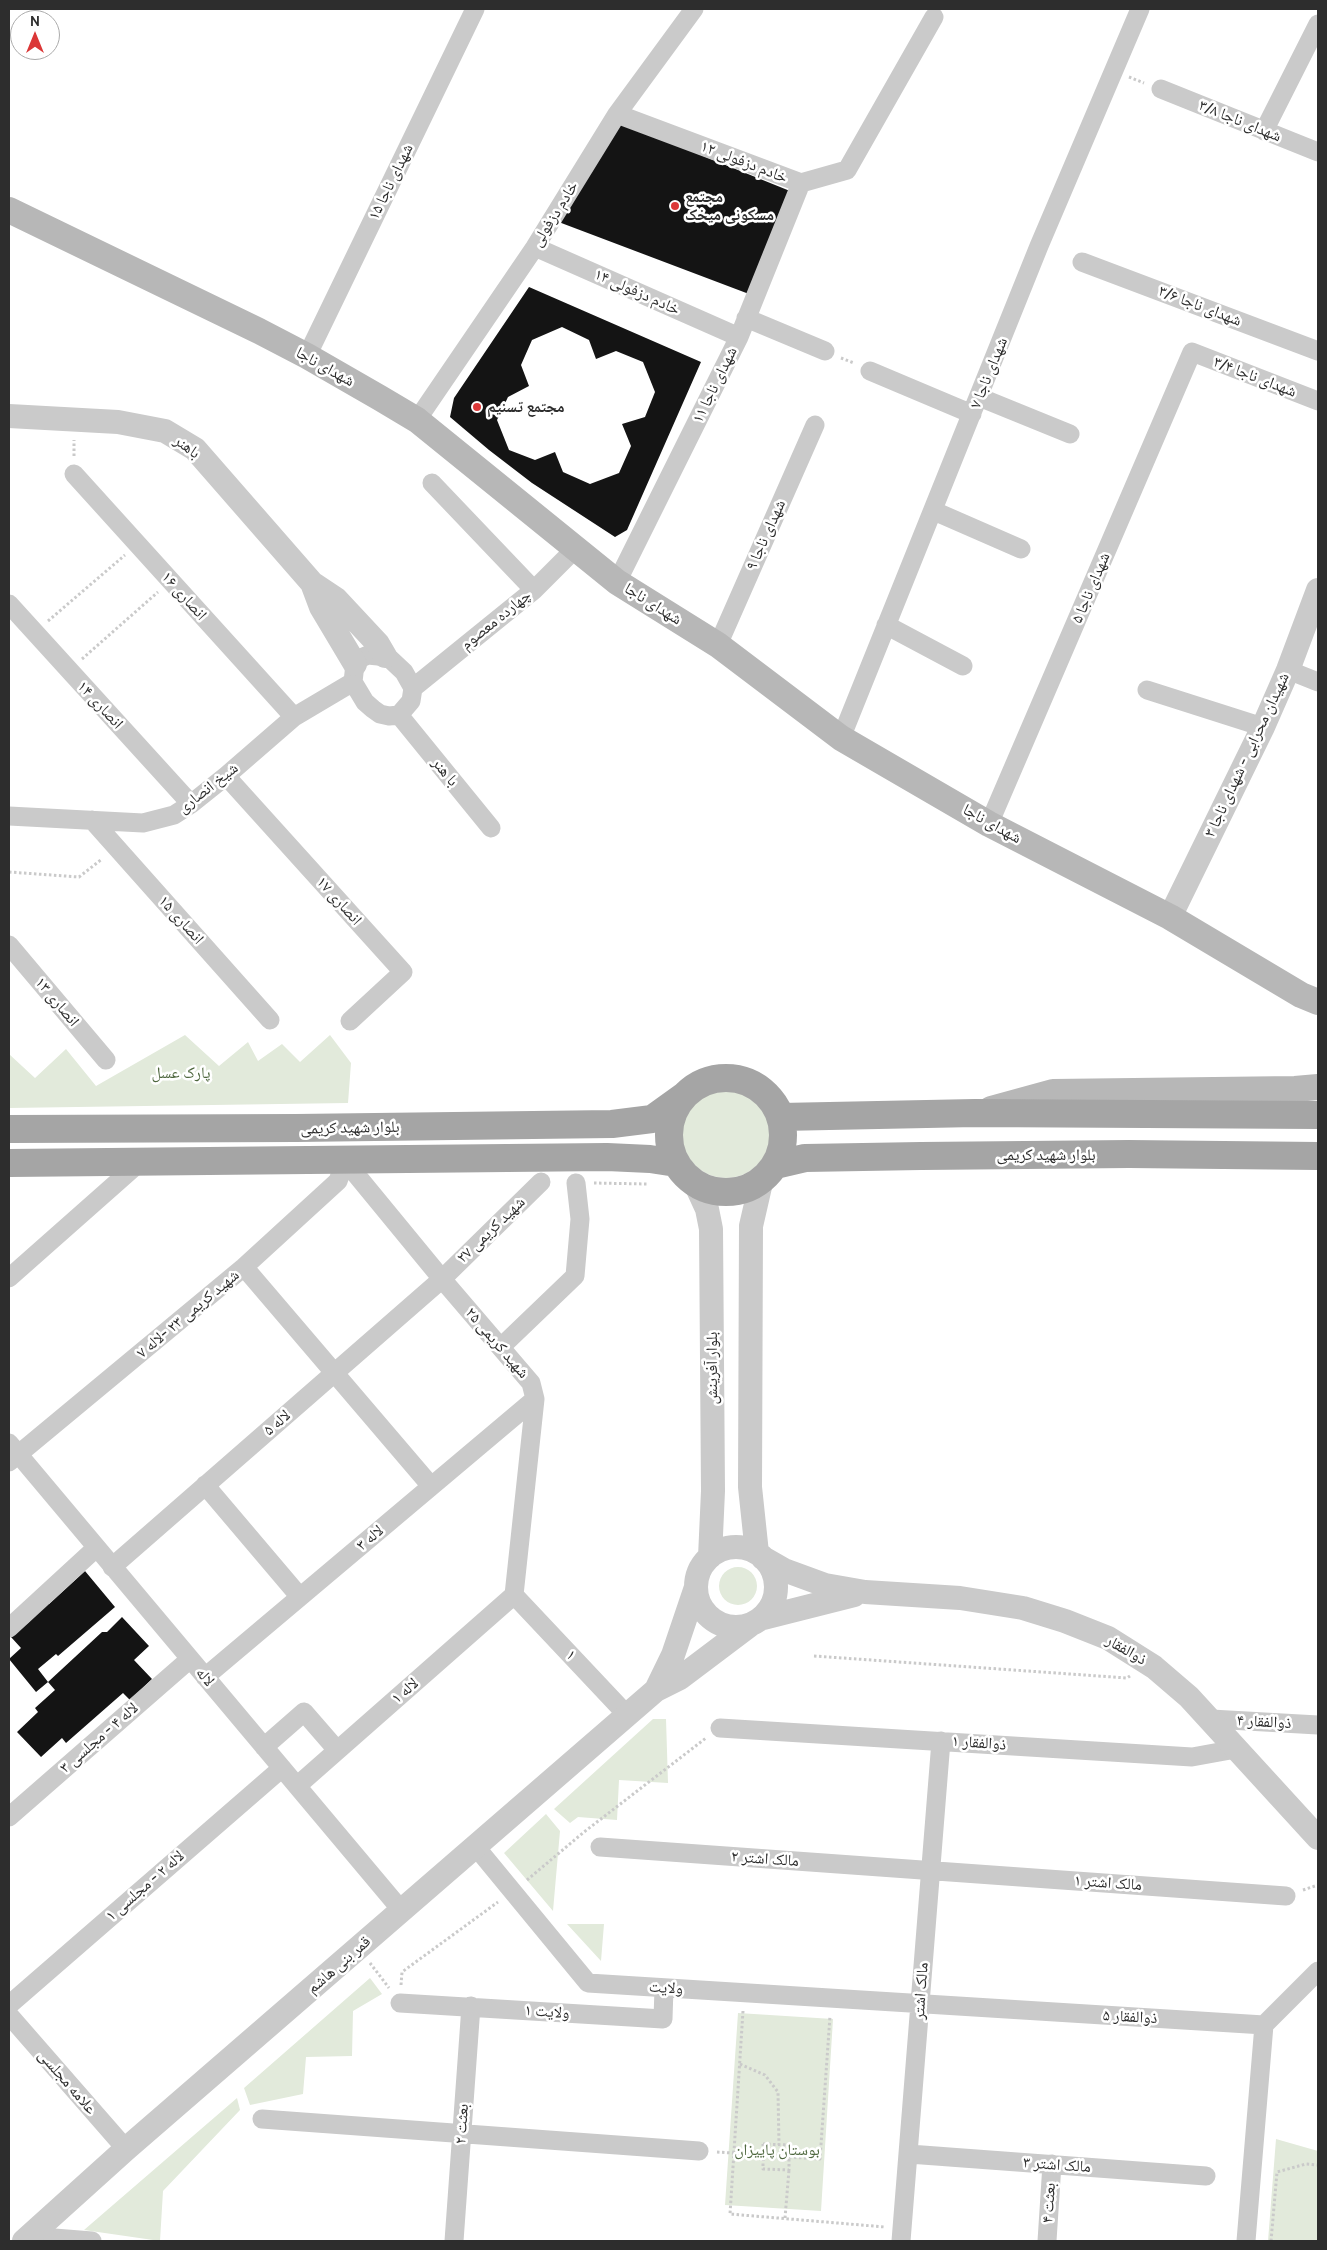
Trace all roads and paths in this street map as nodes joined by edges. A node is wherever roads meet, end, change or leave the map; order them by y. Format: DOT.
graph roads {
  1 [pos="475,9"];
  2 [pos="694,9"];
  3 [pos="1140,9"];
  4 [pos="934,16"];
  5 [pos="1318,24"];
  6 [pos="1115,71"];
  7 [pos="1161,90"];
  8 [pos="617,114"];
  9 [pos="1264,131"];
  10 [pos="1318,152"];
  11 [pos="800,183"];
  12 [pos="9,210"];
  13 [pos="535,247"];
  14 [pos="1082,262"];
  15 [pos="746,318"];
  16 [pos="739,337"];
  17 [pos="825,350"];
  18 [pos="1318,351"];
  19 [pos="1192,352"];
  20 [pos="307,356"];
  21 [pos="870,370"];
  22 [pos="1318,401"];
  23 [pos="976,406"];
  24 [pos="9,416"];
  25 [pos="74,419"];
  26 [pos="417,420"];
  27 [pos="815,425"];
  28 [pos="1070,434"];
  29 [pos="74,474"];
  30 [pos="432,483"];
  31 [pos="934,511"];
  32 [pos="137,544"];
  33 [pos="576,548"];
  34 [pos="1021,549"];
  35 [pos="171,581"];
  36 [pos="617,582"];
  37 [pos="312,583"];
  38 [pos="534,590"];
  39 [pos="1318,590"];
  40 [pos="9,604"];
  41 [pos="886,625"];
  42 [pos="34,632"];
  43 [pos="718,645"];
  44 [pos="384,656"];
  45 [pos="963,666"];
  46 [pos="68,670"];
  47 [pos="1288,670"];
  48 [pos="354,673"];
  49 [pos="1318,682"];
  50 [pos="412,688"];
  51 [pos="1147,690"];
  52 [pos="398,715"];
  53 [pos="294,717"];
  54 [pos="1263,727"];
  55 [pos="841,738"];
  56 [pos="226,776"];
  57 [pos="9,802"];
  58 [pos="191,804"];
  59 [pos="15,816"];
  60 [pos="92,820"];
  61 [pos="989,824"];
  62 [pos="491,828"];
  63 [pos="116,847"];
  64 [pos="9,872"];
  65 [pos="1170,917"];
  66 [pos="9,945"];
  67 [pos="1313,1002"];
  68 [pos="270,1020"];
  69 [pos="350,1021"];
  70 [pos="106,1060"];
  71 [pos="1318,1087"];
  72 [pos="684,1096"];
  73 [pos="975,1113"];
  74 [pos="1318,1115"];
  75 [pos="781,1117"];
  76 [pos="850,1117"];
  77 [pos="612,1124"];
  78 [pos="9,1130"];
  79 [pos="1318,1156"];
  80 [pos="607,1157"];
  81 [pos="844,1157"];
  82 [pos="345,1161"];
  83 [pos="139,1163"];
  84 [pos="676,1163"];
  85 [pos="9,1164"];
  86 [pos="768,1171"];
  87 [pos="541,1182"];
  88 [pos="576,1183"];
  89 [pos="695,1183"];
  90 [pos="244,1267"];
  91 [pos="9,1278"];
  92 [pos="442,1279"];
  93 [pos="501,1347"];
  94 [pos="334,1372"];
  95 [pos="535,1400"];
  96 [pos="12,1453"];
  97 [pos="206,1485"];
  98 [pos="431,1486"];
  99 [pos="96,1548"];
  100 [pos="760,1555"];
  101 [pos="710,1557"];
  102 [pos="112,1567"];
  103 [pos="696,1587"];
  104 [pos="866,1592"];
  105 [pos="514,1595"];
  106 [pos="300,1597"];
  107 [pos="756,1622"];
  108 [pos="9,1628"];
  109 [pos="814,1656"];
  110 [pos="190,1659"];
  111 [pos="1154,1667"];
  112 [pos="205,1677"];
  113 [pos="656,1690"];
  114 [pos="627,1715"];
  115 [pos="1210,1719"];
  116 [pos="1318,1725"];
  117 [pos="720,1728"];
  118 [pos="940,1741"];
  119 [pos="264,1747"];
  120 [pos="1236,1749"];
  121 [pos="337,1750"];
  122 [pos="282,1768"];
  123 [pos="296,1786"];
  124 [pos="9,1817"];
  125 [pos="1318,1838"];
  126 [pos="476,1847"];
  127 [pos="600,1847"];
  128 [pos="930,1870"];
  129 [pos="513,1892"];
  130 [pos="1286,1896"];
  131 [pos="402,1911"];
  132 [pos="373,1967"];
  133 [pos="1318,1971"];
  134 [pos="664,1988"];
  135 [pos="744,1993"];
  136 [pos="831,1999"];
  137 [pos="400,2003"];
  138 [pos="920,2004"];
  139 [pos="9,2005"];
  140 [pos="471,2006"];
  141 [pos="9,2015"];
  142 [pos="1264,2025"];
  143 [pos="740,2064"];
  144 [pos="262,2119"];
  145 [pos="462,2133"];
  146 [pos="779,2145"];
  147 [pos="126,2149"];
  148 [pos="699,2151"];
  149 [pos="734,2154"];
  150 [pos="909,2154"];
  151 [pos="763,2155"];
  152 [pos="789,2157"];
  153 [pos="1052,2164"];
  154 [pos="1318,2165"];
  155 [pos="789,2170"];
  156 [pos="1206,2176"];
  157 [pos="785,2218"];
  158 [pos="902,2235"];
  159 [pos="26,2239"];
  160 [pos="92,2241"];
  161 [pos="454,2241"];
  162 [pos="1046,2241"];
  163 [pos="1246,2241"];
  164 [pos="1271,2241"];
  1 -- 20 [label="street, شهدای ناجا ۱۵"];
  2 -- 8 [label="street, خادم دزفولی"];
  3 -- 6 [label="street, شهدای ناجا ۷"];
  4 -- 11 [label="street, خادم دزفولی ۱۲"];
  5 -- 9 [label="street"];
  6 -- 7 [label="path"];
  6 -- 23 [label="street, شهدای ناجا ۷"];
  7 -- 9 [label="street, شهدای ناجا ۳/۸"];
  8 -- 11 [label="street, خادم دزفولی ۱۲"];
  8 -- 13 [label="street, خادم دزفولی"];
  9 -- 10 [label="street, شهدای ناجا ۳/۸"];
  11 -- 15 [label="street, شهدای ناجا ۱۱"];
  12 -- 20 [label="main road, شهدای ناجا"];
  13 -- 16 [label="street, خادم دزفولی ۱۴"];
  13 -- 26 [label="street, خادم دزفولی"];
  14 -- 18 [label="street, شهدای ناجا ۳/۶"];
  15 -- 16 [label="street, شهدای ناجا ۱۱"];
  15 -- 17 [label="street"];
  16 -- 36 [label="street, شهدای ناجا ۱۱"];
  17 -- 21 [label="path"];
  19 -- 22 [label="street, شهدای ناجا ۳/۴"];
  19 -- 61 [label="street, شهدای ناجا ۵"];
  20 -- 26 [label="main road, شهدای ناجا"];
  21 -- 23 [label="street"];
  23 -- 28 [label="street"];
  23 -- 31 [label="street, شهدای ناجا ۷"];
  24 -- 25 [label="street, باهنر"];
  25 -- 29 [label="path"];
  25 -- 37 [label="street, باهنر"];
  26 -- 33 [label="main road, شهدای ناجا"];
  27 -- 43 [label="street, شهدای ناجا ۹"];
  29 -- 32 [label="street, انصاری ۱۶"];
  30 -- 38 [label="street"];
  31 -- 34 [label="street"];
  31 -- 41 [label="street, شهدای ناجا ۷"];
  32 -- 35 [label="street, انصاری ۱۶"];
  32 -- 42 [label="path"];
  33 -- 36 [label="main road, شهدای ناجا"];
  33 -- 38 [label="street, چهارده معصوم"];
  35 -- 46 [label="path"];
  35 -- 53 [label="street, انصاری ۱۶"];
  36 -- 43 [label="main road, شهدای ناجا"];
  37 -- 44 [label="street, باهنر"];
  37 -- 48 [label="street, باهنر"];
  38 -- 50 [label="street, چهارده معصوم"];
  39 -- 47 [label="street, شهیدان محرابی - شهدای ناجا ۳"];
  40 -- 42 [label="street, انصاری ۱۴"];
  41 -- 45 [label="street"];
  41 -- 55 [label="street, شهدای ناجا ۷"];
  42 -- 46 [label="street, انصاری ۱۴"];
  43 -- 55 [label="main road, شهدای ناجا"];
  44 -- 48 [label="street"];
  44 -- 50 [label="street"];
  46 -- 58 [label="street, انصاری ۱۴"];
  47 -- 49 [label="street"];
  47 -- 54 [label="street, شهیدان محرابی - شهدای ناجا ۳"];
  48 -- 52 [label="street"];
  48 -- 53 [label="street, شیخ انصاری"];
  50 -- 52 [label="street"];
  51 -- 54 [label="street"];
  52 -- 62 [label="street, با هنر"];
  53 -- 56 [label="street, شیخ انصاری"];
  54 -- 65 [label="street, شهیدان محرابی - شهدای ناجا ۳"];
  55 -- 61 [label="main road, شهدای ناجا"];
  56 -- 58 [label="street, شیخ انصاری"];
  56 -- 69 [label="street, انصاری ۱۷"];
  57 -- 59 [label="street"];
  58 -- 60 [label="street, شیخ انصاری"];
  59 -- 60 [label="street, شیخ انصاری"];
  60 -- 63 [label="street, انصاری ۱۵"];
  61 -- 65 [label="main road, شهدای ناجا"];
  63 -- 64 [label="path"];
  63 -- 68 [label="street, انصاری ۱۵"];
  65 -- 67 [label="main road, شهدای ناجا"];
  66 -- 70 [label="street, انصاری ۱۳"];
  71 -- 73 [label="main road"];
  72 -- 75 [label="main road"];
  72 -- 77 [label="main road, بلوار شهید کریمی"];
  72 -- 84 [label="main road"];
  73 -- 74 [label="main road"];
  73 -- 76 [label="main road"];
  75 -- 76 [label="main road"];
  75 -- 86 [label="main road"];
  76 -- 81 [label="main road"];
  77 -- 78 [label="main road, بلوار شهید کریمی"];
  77 -- 80 [label="main road"];
  79 -- 81 [label="main road, بلوار شهید کریمی"];
  80 -- 82 [label="main road, بلوار شهید کریمی"];
  80 -- 84 [label="main road, بلوار شهید کریمی"];
  81 -- 86 [label="main road, بلوار شهید کریمی"];
  82 -- 83 [label="main road, بلوار شهید کریمی"];
  82 -- 90 [label="street, شهید کریمی ۲۳ -لاله ۷"];
  82 -- 92 [label="street, شهید کریمی ۲۵"];
  83 -- 85 [label="main road, بلوار شهید کریمی"];
  83 -- 91 [label="street"];
  84 -- 89 [label="main road"];
  86 -- 89 [label="main road"];
  86 -- 100 [label="street"];
  87 -- 92 [label="street, شهید کریمی ۲۷"];
  88 -- 93 [label="street"];
  89 -- 101 [label="street, بلوار آفرینش"];
  90 -- 94 [label="street"];
  90 -- 96 [label="street, شهید کریمی ۲۳ -لاله ۷"];
  92 -- 93 [label="street, شهید کریمی ۲۵"];
  92 -- 94 [label="street, لاله ۵"];
  93 -- 95 [label="street, شهید کریمی ۲۵"];
  94 -- 97 [label="street, لاله ۵"];
  94 -- 98 [label="street"];
  95 -- 98 [label="street, لاله ۳"];
  95 -- 105 [label="street, شهید کریمی ۲۵"];
  96 -- 99 [label="street, لاله"];
  97 -- 102 [label="street, لاله ۵"];
  97 -- 106 [label="street"];
  98 -- 106 [label="street, لاله ۳"];
  99 -- 102 [label="street, لاله"];
  99 -- 108 [label="street"];
  100 -- 101 [label="street"];
  100 -- 104 [label="street"];
  100 -- 107 [label="street"];
  101 -- 103 [label="street"];
  102 -- 110 [label="street, لاله"];
  103 -- 107 [label="street"];
  103 -- 113 [label="street"];
  104 -- 107 [label="street"];
  104 -- 111 [label="street, ذوالفقار"];
  105 -- 114 [label="street, ۱"];
  105 -- 121 [label="street, لاله ۱"];
  106 -- 112 [label="street, لاله ۳"];
  107 -- 113 [label="street"];
  109 -- 111 [label="path"];
  110 -- 112 [label="street, لاله"];
  110 -- 124 [label="street, لاله ۴ - مجلسی ۳"];
  111 -- 115 [label="street, ذوالفقار"];
  112 -- 119 [label="street, لاله"];
  113 -- 114 [label="street, قمر بنی هاشم"];
  114 -- 126 [label="street, قمر بنی هاشم"];
  115 -- 116 [label="street, ذوالفقار ۴"];
  115 -- 120 [label="street, ذوالفقار"];
  117 -- 118 [label="street, ذوالفقار ۱"];
  117 -- 129 [label="path"];
  118 -- 120 [label="street, ذوالفقار ۱"];
  118 -- 128 [label="street, مالک اشتر"];
  119 -- 121 [label="street"];
  119 -- 122 [label="street, لاله"];
  120 -- 125 [label="street, ذوالفقار"];
  121 -- 123 [label="street, لاله ۱"];
  122 -- 123 [label="street, لاله"];
  122 -- 139 [label="street, لاله ۲ - مجلسی ۱"];
  123 -- 131 [label="street, لاله"];
  126 -- 129 [label="street, ولایت"];
  126 -- 131 [label="street, قمر بنی هاشم"];
  127 -- 128 [label="street, مالک اشتر ۲"];
  128 -- 130 [label="street, مالک اشتر ۱"];
  128 -- 138 [label="street, مالک اشتر"];
  129 -- 134 [label="street, ولایت"];
  129 -- 137 [label="path"];
  131 -- 147 [label="street, قمر بنی هاشم"];
  132 -- 137 [label="path"];
  133 -- 142 [label="street"];
  134 -- 135 [label="street, ولایت"];
  134 -- 140 [label="street, ولایت ۱"];
  135 -- 136 [label="street, ولایت"];
  135 -- 143 [label="path"];
  136 -- 138 [label="street, ولایت"];
  136 -- 152 [label="path"];
  137 -- 140 [label="street, ولایت ۱"];
  138 -- 142 [label="street, ذوالفقار ۵"];
  138 -- 150 [label="street, مالک اشتر"];
  140 -- 145 [label="street, بعثت ۲"];
  141 -- 147 [label="street, علامه مجلسی"];
  142 -- 163 [label="street"];
  143 -- 146 [label="path"];
  143 -- 149 [label="path"];
  144 -- 145 [label="street"];
  145 -- 148 [label="street"];
  145 -- 161 [label="street, بعثت ۲"];
  146 -- 151 [label="path"];
  146 -- 152 [label="path"];
  147 -- 159 [label="street, قمر بنی هاشم"];
  149 -- 151 [label="path"];
  149 -- 157 [label="path"];
  150 -- 153 [label="street, مالک اشتر ۳"];
  150 -- 158 [label="street, مالک اشتر"];
  151 -- 155 [label="path"];
  152 -- 155 [label="path"];
  153 -- 156 [label="street, مالک اشتر ۳"];
  153 -- 162 [label="street, بعثت ۴"];
  154 -- 164 [label="path"];
  155 -- 157 [label="path"];
  157 -- 158 [label="path"];
  159 -- 160 [label="street"];
}
